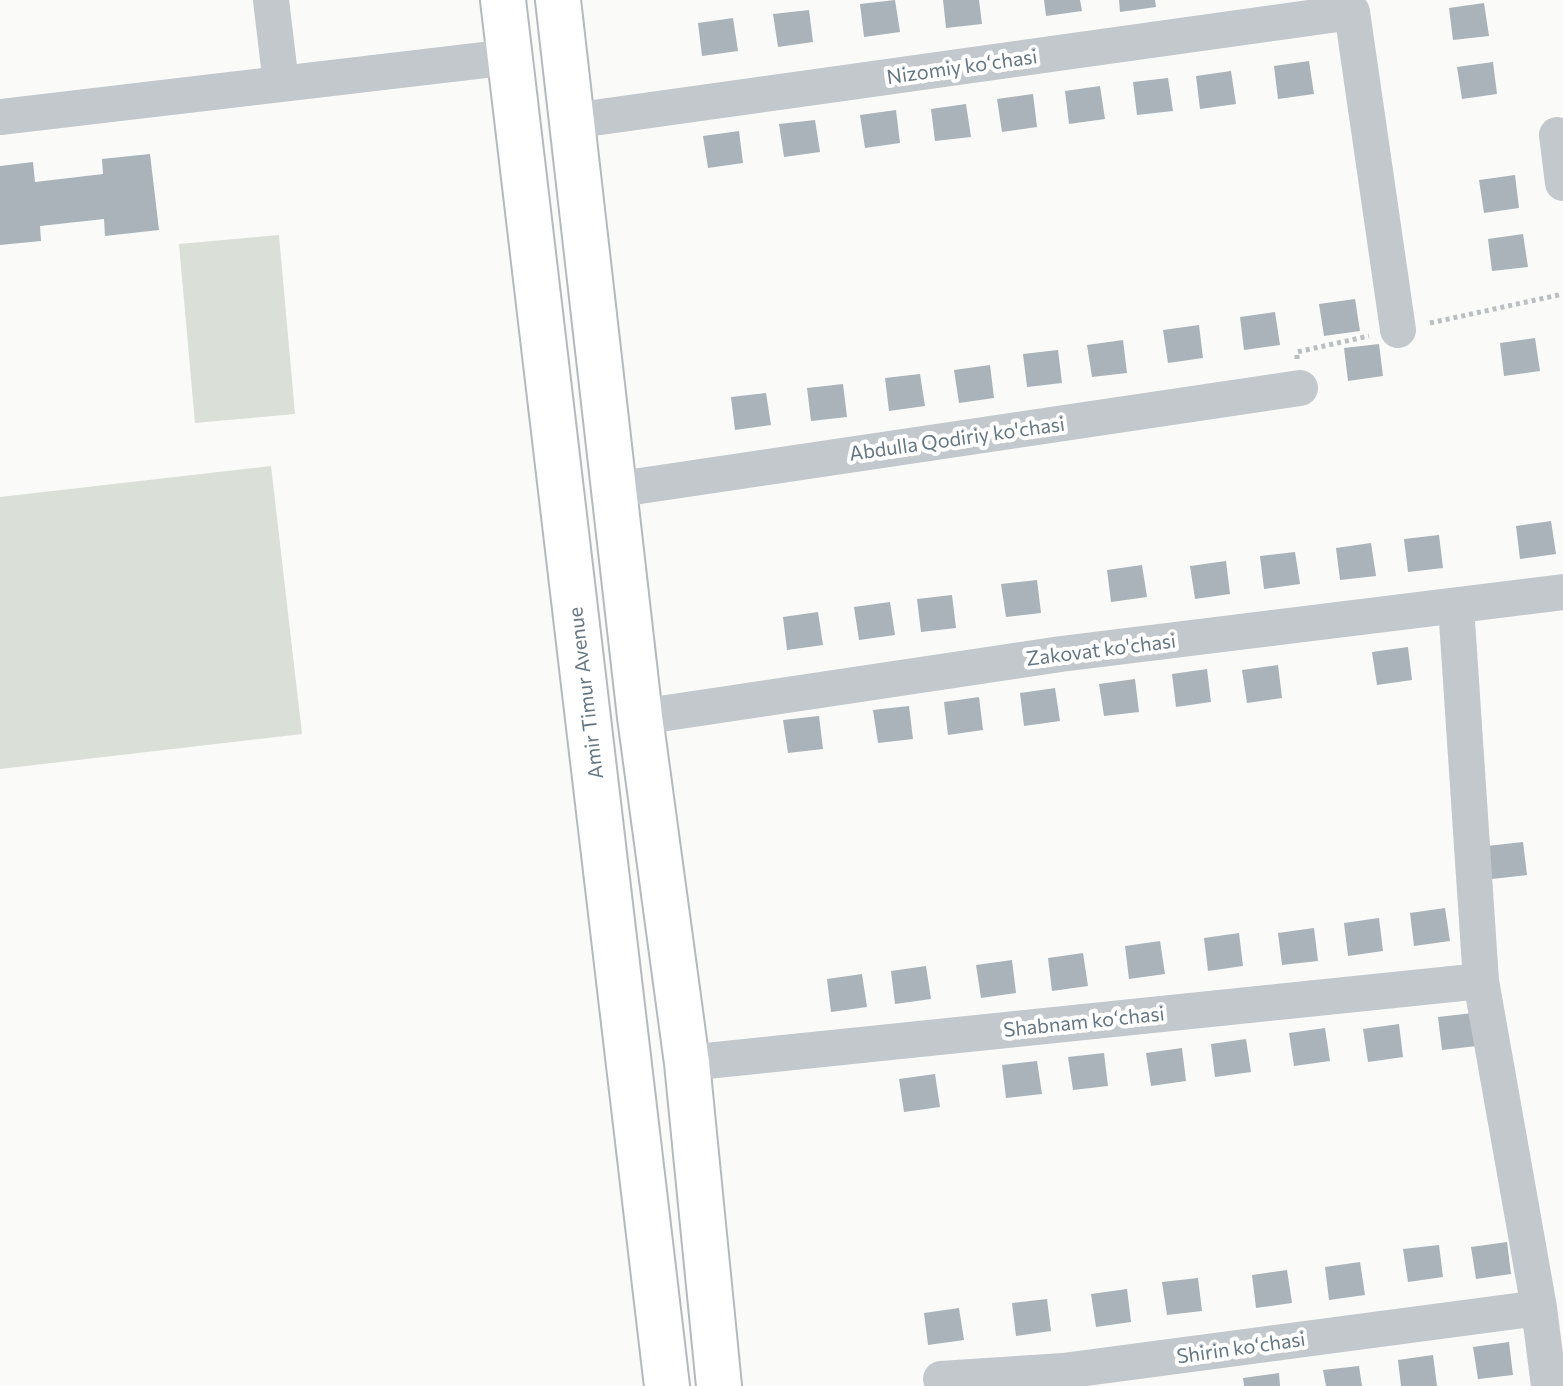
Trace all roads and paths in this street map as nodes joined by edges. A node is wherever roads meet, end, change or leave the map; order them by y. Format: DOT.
graph roads {
  1 [pos="271,0"];
  2 [pos="503,0"];
  3 [pos="558,0"];
  4 [pos="510,57"];
  5 [pos="281,84"];
  6 [pos="0,117"];
  7 [pos="572,121"];
  8 [pos="1557,135"];
  9 [pos="1563,183"];
  10 [pos="1398,330"];
  11 [pos="1300,388"];
  12 [pos="613,490"];
  13 [pos="1563,592"];
  14 [pos="1456,606"];
  15 [pos="640,717"];
  16 [pos="1481,981"];
  17 [pos="687,1063"];
  18 [pos="1539,1308"];
  19 [pos="941,1376"];
  20 [pos="1061,1379"];
  21 [pos="667,1386"];
  22 [pos="719,1386"];
  23 [pos="1549,1386"];
  1 -- 5 [label="street"];
  2 -- 4 [label="highway, Amir Timur Avenue"];
  3 -- 7 [label="highway"];
  4 -- 5 [label="street"];
  4 -- 21 [label="highway, Amir Timur Avenue"];
  5 -- 6 [label="street"];
  7 -- 10 [label="street, Nizomiy koʻchasi"];
  7 -- 12 [label="highway"];
  8 -- 9 [label="street"];
  11 -- 12 [label="street, Abdulla Qodiriy ko'chasi"];
  12 -- 15 [label="highway"];
  13 -- 14 [label="street, Zakovat ko'chasi"];
  14 -- 15 [label="street, Zakovat ko'chasi"];
  14 -- 16 [label="street"];
  15 -- 17 [label="highway"];
  16 -- 17 [label="street, Shabnam koʻchasi"];
  16 -- 18 [label="street"];
  17 -- 22 [label="highway"];
  18 -- 20 [label="street, Shirin koʻchasi"];
  18 -- 23 [label="street"];
  19 -- 20 [label="street, Shirin koʻchasi"];
}
